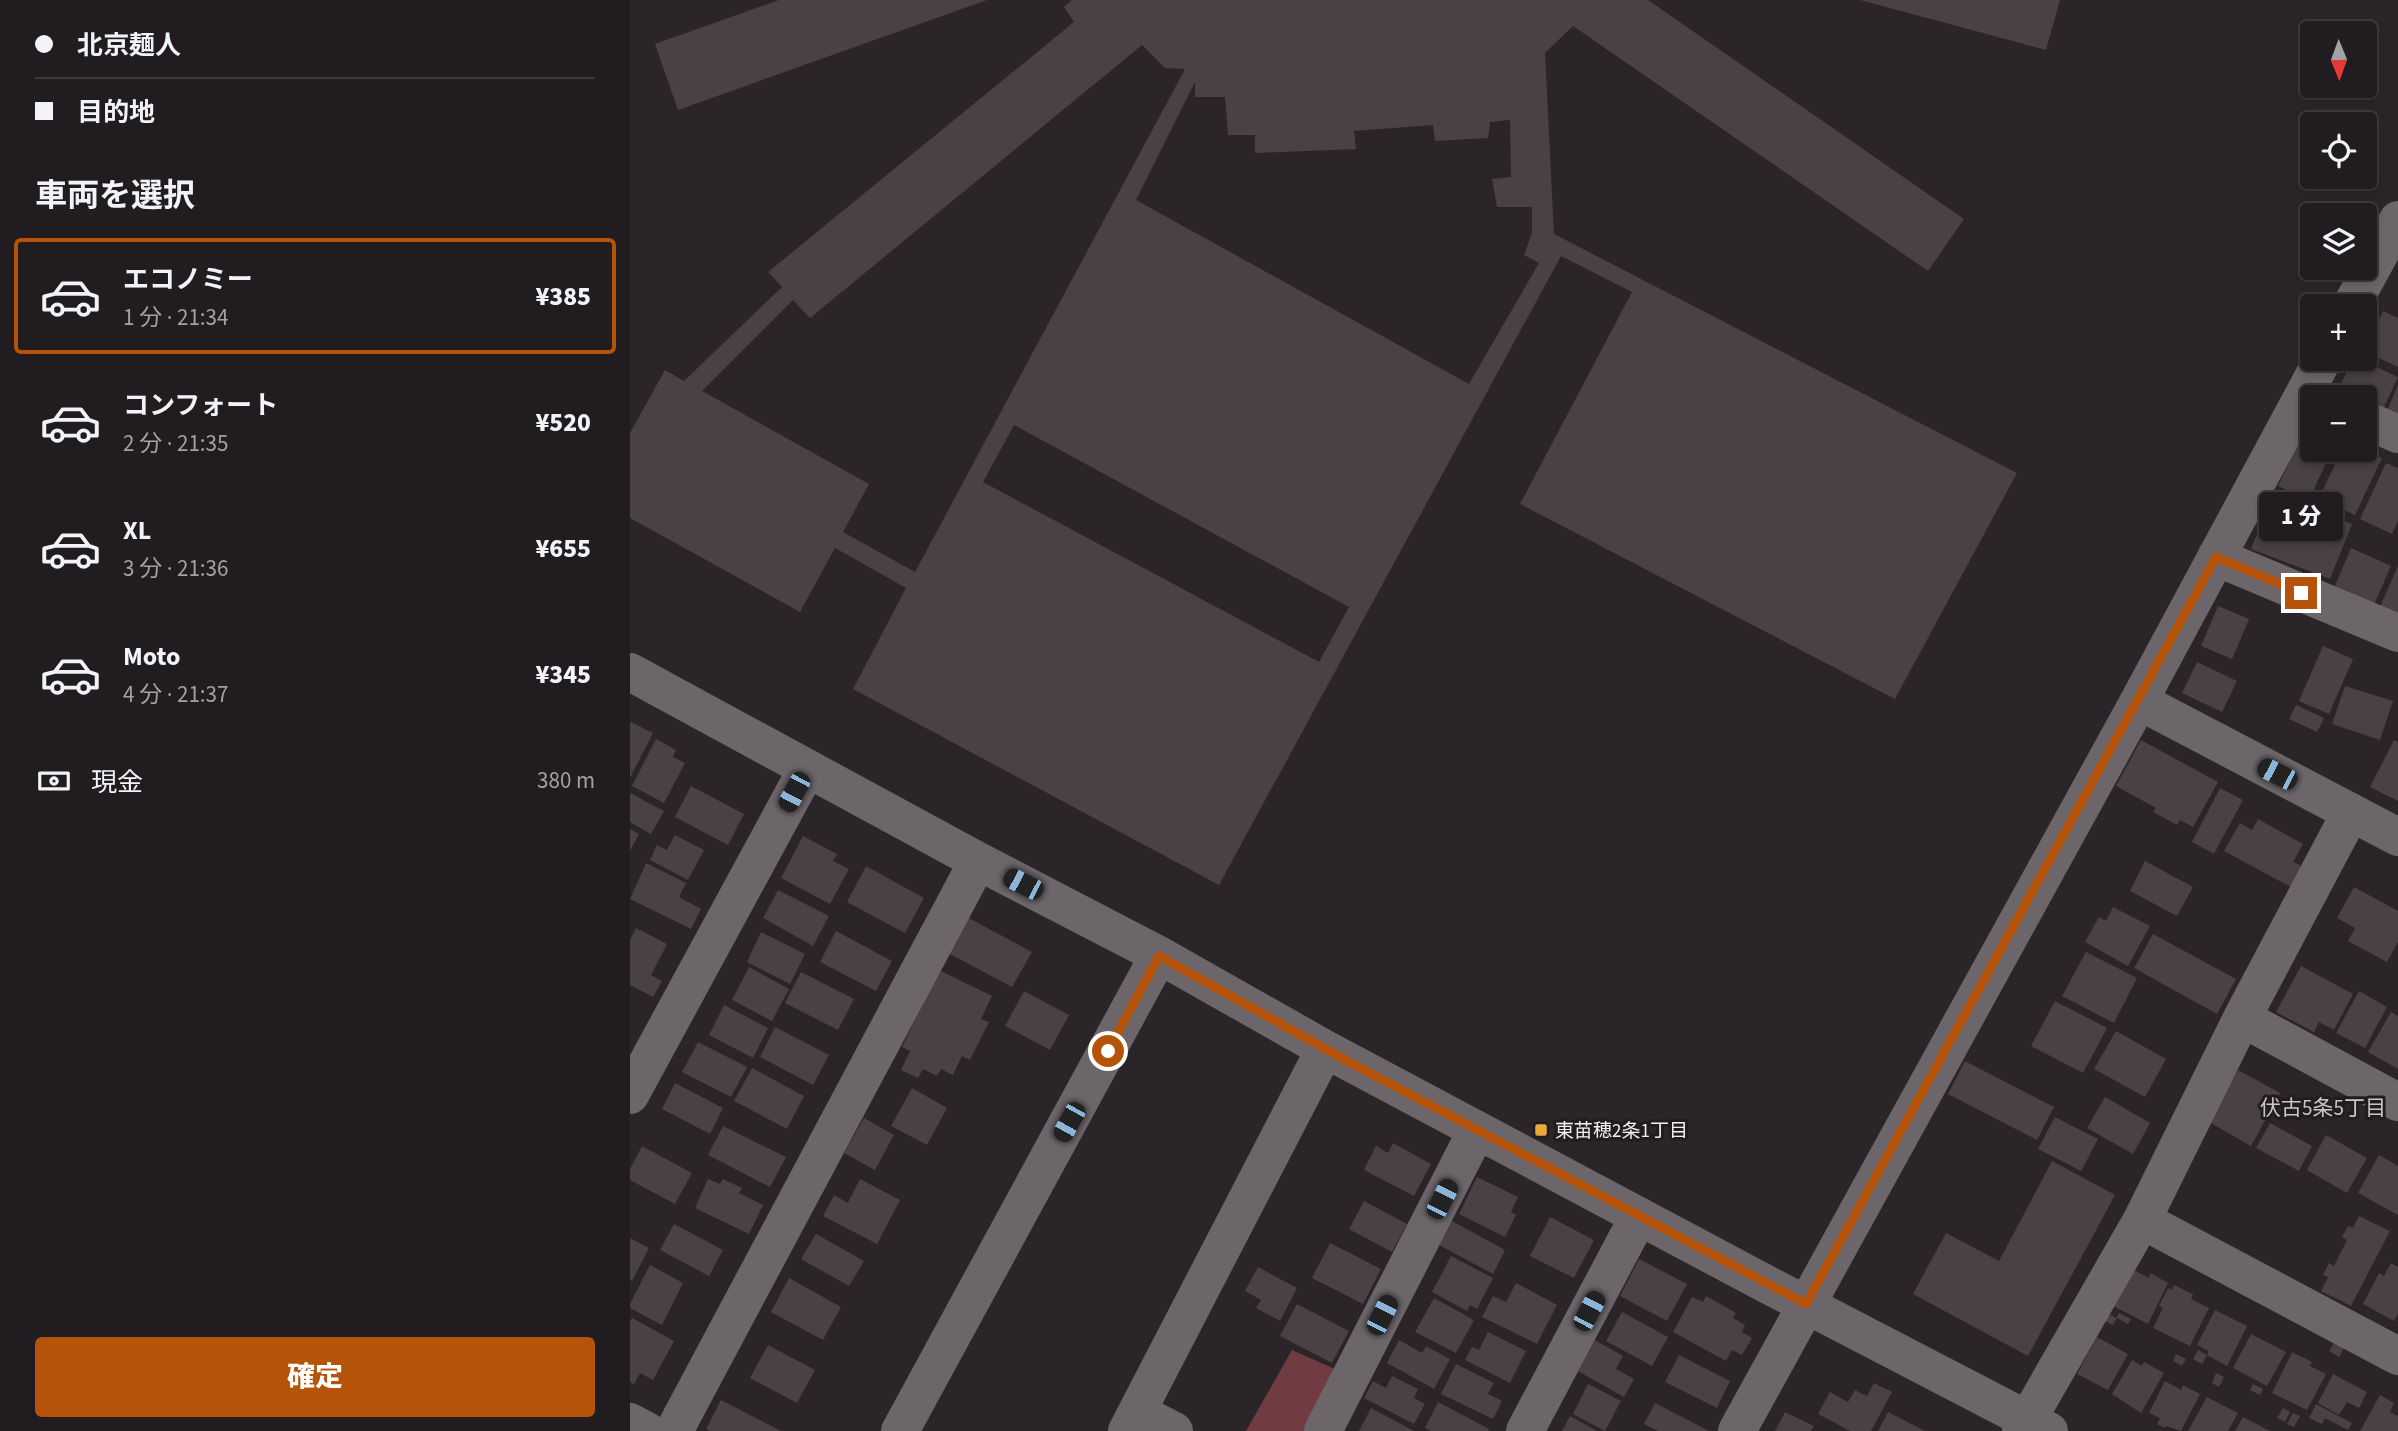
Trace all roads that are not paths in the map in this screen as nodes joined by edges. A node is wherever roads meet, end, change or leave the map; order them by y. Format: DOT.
graph roads {
  1 [pos="2398,220"];
  2 [pos="2358,294"];
  3 [pos="2300,410"];
  4 [pos="2377,424"];
  5 [pos="2398,433"];
  6 [pos="2216,557"];
  7 [pos="2398,633"];
  8 [pos="631,675"];
  9 [pos="2139,701"];
  10 [pos="807,769"];
  11 [pos="2351,812"];
  12 [pos="2398,837"];
  13 [pos="978,861"];
  14 [pos="1159,956"];
  15 [pos="2242,1018"];
  16 [pos="1325,1049"];
  17 [pos="630,1094"];
  18 [pos="2398,1101"];
  19 [pos="1477,1130"];
  20 [pos="1639,1216"];
  21 [pos="2142,1220"];
  22 [pos="1806,1304"];
  23 [pos="2398,1356"];
  24 [pos="630,1422"];
  25 [pos="1132,1422"];
  26 [pos="2033,1427"];
  27 [pos="647,1431"];
  28 [pos="674,1431"];
  29 [pos="900,1431"];
  30 [pos="1174,1431"];
  31 [pos="1323,1431"];
  32 [pos="1525,1431"];
  33 [pos="1737,1431"];
  1 -- 2 [label="street"];
  3 -- 6 [label="street"];
  4 -- 5 [label="street"];
  6 -- 7 [label="street"];
  6 -- 9 [label="street"];
  8 -- 10 [label="street"];
  9 -- 11 [label="street"];
  9 -- 22 [label="street"];
  10 -- 13 [label="street"];
  10 -- 17 [label="street"];
  11 -- 12 [label="street"];
  11 -- 15 [label="street"];
  13 -- 14 [label="street"];
  13 -- 28 [label="street"];
  14 -- 16 [label="street"];
  14 -- 29 [label="street"];
  15 -- 18 [label="street"];
  15 -- 21 [label="street"];
  16 -- 19 [label="street"];
  16 -- 25 [label="street"];
  19 -- 20 [label="street"];
  19 -- 31 [label="street"];
  20 -- 22 [label="street"];
  20 -- 32 [label="street"];
  21 -- 23 [label="street"];
  21 -- 26 [label="street"];
  22 -- 26 [label="street"];
  22 -- 33 [label="street"];
  24 -- 27 [label="street"];
  25 -- 30 [label="street"];
}
